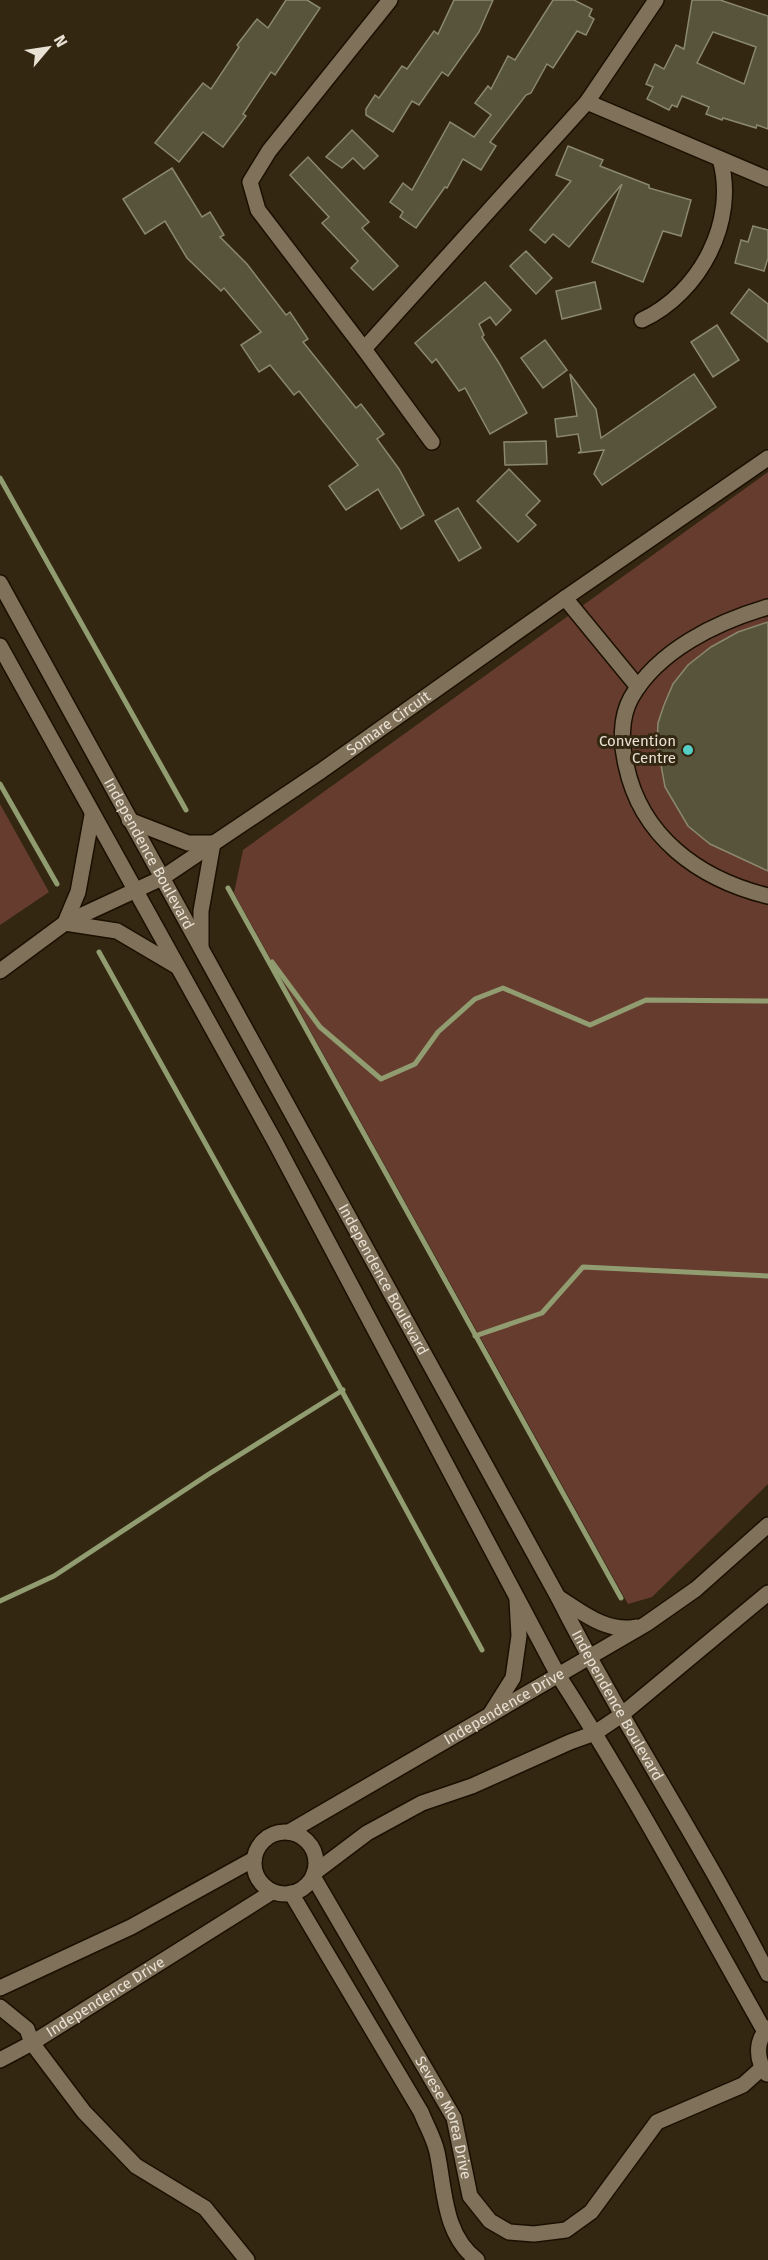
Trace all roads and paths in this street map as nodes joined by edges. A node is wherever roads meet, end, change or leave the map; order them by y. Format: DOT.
graph roads {
  1 [pos="390,0"];
  2 [pos="656,0"];
  3 [pos="587,102"];
  4 [pos="720,159"];
  5 [pos="768,179"];
  6 [pos="642,320"];
  7 [pos="364,349"];
  8 [pos="432,442"];
  9 [pos="768,458"];
  10 [pos="0,584"];
  11 [pos="565,598"];
  12 [pos="768,607"];
  13 [pos="0,646"];
  14 [pos="638,687"];
  15 [pos="92,815"];
  16 [pos="129,820"];
  17 [pos="213,843"];
  18 [pos="162,878"];
  19 [pos="135,890"];
  20 [pos="768,896"];
  21 [pos="65,923"];
  22 [pos="201,950"];
  23 [pos="178,967"];
  24 [pos="0,971"];
  25 [pos="768,1525"];
  26 [pos="768,1535"];
  27 [pos="738,1551"];
  28 [pos="516,1592"];
  29 [pos="768,1593"];
  30 [pos="558,1597"];
  31 [pos="646,1624"];
  32 [pos="588,1656"];
  33 [pos="558,1675"];
  34 [pos="489,1716"];
  35 [pos="620,1716"];
  36 [pos="596,1733"];
  37 [pos="289,1832"];
  38 [pos="254,1859"];
  39 [pos="314,1875"];
  40 [pos="272,1892"];
  41 [pos="291,1893"];
  42 [pos="768,1974"];
  43 [pos="0,1988"];
  44 [pos="0,2007"];
  45 [pos="766,2030"];
  46 [pos="32,2043"];
  47 [pos="0,2060"];
  48 [pos="765,2072"];
  49 [pos="247,2260"];
  50 [pos="477,2260"];
  1 -- 7 [label="street"];
  2 -- 3 [label="street"];
  3 -- 4 [label="street"];
  3 -- 7 [label="street"];
  4 -- 5 [label="street"];
  4 -- 6 [label="street"];
  7 -- 8 [label="street"];
  9 -- 11 [label="street, Somare Circuit"];
  10 -- 16 [label="street, Independence Boulevard"];
  11 -- 14 [label="street"];
  11 -- 17 [label="street, Somare Circuit"];
  12 -- 14 [label="street"];
  13 -- 15 [label="street, Independence Boulevard"];
  14 -- 20 [label="street"];
  15 -- 19 [label="street, Independence Boulevard"];
  15 -- 21 [label="street"];
  16 -- 17 [label="street"];
  16 -- 18 [label="street, Independence Boulevard"];
  17 -- 18 [label="street, Somare Circuit"];
  17 -- 22 [label="street"];
  18 -- 19 [label="street, Somare Circuit"];
  18 -- 22 [label="street, Independence Boulevard"];
  19 -- 21 [label="street, Somare Circuit"];
  19 -- 23 [label="street, Independence Boulevard"];
  21 -- 23 [label="street"];
  21 -- 24 [label="street, Somare Circuit"];
  22 -- 30 [label="street, Independence Boulevard"];
  23 -- 28 [label="street, Independence Boulevard"];
  25 -- 27 [label="street, Independence Drive"];
  26 -- 27 [label="street"];
  27 -- 31 [label="street, Independence Drive"];
  28 -- 33 [label="street, Independence Boulevard"];
  28 -- 34 [label="street"];
  29 -- 35 [label="street"];
  30 -- 31 [label="street"];
  30 -- 32 [label="street, Independence Boulevard"];
  31 -- 32 [label="street, Independence Drive"];
  32 -- 33 [label="street, Independence Drive"];
  32 -- 35 [label="street, Independence Boulevard"];
  33 -- 34 [label="street, Independence Drive"];
  33 -- 36 [label="street, Independence Boulevard"];
  34 -- 37 [label="street, Independence Drive"];
  35 -- 36 [label="street"];
  35 -- 42 [label="street, Independence Boulevard"];
  36 -- 39 [label="street"];
  36 -- 45 [label="street, Independence Boulevard"];
  37 -- 38 [label="street, Independence Drive"];
  37 -- 39 [label="street"];
  38 -- 40 [label="street"];
  38 -- 43 [label="street, Independence Drive"];
  39 -- 41 [label="street"];
  39 -- 48 [label="street, Sevese Morea Drive"];
  40 -- 41 [label="street"];
  40 -- 46 [label="street, Independence Drive"];
  41 -- 50 [label="street, Sevese Morea Drive"];
  44 -- 46 [label="street"];
  45 -- 48 [label="street"];
  46 -- 47 [label="street, Independence Drive"];
  46 -- 49 [label="street"];
}
